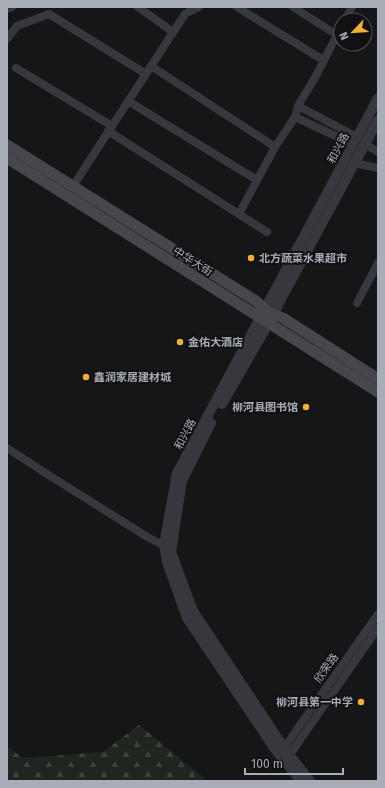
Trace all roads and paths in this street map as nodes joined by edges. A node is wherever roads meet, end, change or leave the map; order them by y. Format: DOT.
graph roads {
  1 [pos="12,7"];
  2 [pos="138,7"];
  3 [pos="199,7"];
  4 [pos="237,7"];
  5 [pos="293,7"];
  6 [pos="7,9"];
  7 [pos="173,32"];
  8 [pos="333,32"];
  9 [pos="7,39"];
  10 [pos="333,42"];
  11 [pos="323,60"];
  12 [pos="151,66"];
  13 [pos="16,68"];
  14 [pos="146,74"];
  15 [pos="378,98"];
  16 [pos="128,101"];
  17 [pos="298,106"];
  18 [pos="295,117"];
  19 [pos="378,120"];
  20 [pos="110,129"];
  21 [pos="355,141"];
  22 [pos="365,144"];
  23 [pos="7,145"];
  24 [pos="275,147"];
  25 [pos="378,152"];
  26 [pos="7,158"];
  27 [pos="354,163"];
  28 [pos="378,168"];
  29 [pos="257,180"];
  30 [pos="73,186"];
  31 [pos="239,214"];
  32 [pos="266,232"];
  33 [pos="378,263"];
  34 [pos="357,303"];
  35 [pos="267,316"];
  36 [pos="378,379"];
  37 [pos="378,392"];
  38 [pos="7,448"];
  39 [pos="168,547"];
  40 [pos="378,614"];
  41 [pos="378,628"];
  42 [pos="283,754"];
  43 [pos="301,781"];
  44 [pos="310,781"];
  1 -- 6 [label="street"];
  2 -- 7 [label="street"];
  3 -- 7 [label="street"];
  4 -- 11 [label="street"];
  5 -- 8 [label="street"];
  7 -- 12 [label="street"];
  9 -- 14 [label="street"];
  10 -- 11 [label="street"];
  11 -- 17 [label="street"];
  12 -- 14 [label="street"];
  12 -- 24 [label="street"];
  13 -- 20 [label="street"];
  14 -- 16 [label="street"];
  15 -- 21 [label="street, 和兴路"];
  16 -- 20 [label="street"];
  16 -- 29 [label="street"];
  17 -- 18 [label="street"];
  17 -- 21 [label="street"];
  18 -- 21 [label="street"];
  18 -- 24 [label="street"];
  19 -- 22 [label="street, 和兴路"];
  20 -- 30 [label="street"];
  20 -- 31 [label="street"];
  21 -- 35 [label="street, 和兴路"];
  22 -- 25 [label="street"];
  22 -- 27 [label="street, 和兴路"];
  23 -- 30 [label="main road, 中华大街"];
  24 -- 29 [label="street"];
  26 -- 35 [label="main road, 中华大街"];
  27 -- 28 [label="street"];
  27 -- 35 [label="street, 和兴路"];
  29 -- 31 [label="street"];
  30 -- 35 [label="main road, 中华大街"];
  31 -- 32 [label="street"];
  33 -- 34 [label="street"];
  35 -- 36 [label="main road, 中华大街"];
  35 -- 37 [label="main road, 中华大街"];
  35 -- 39 [label="street, 和兴路"];
  38 -- 39 [label="street"];
  39 -- 42 [label="street, 和兴路"];
  40 -- 42 [label="street, 欣荣路"];
  41 -- 42 [label="street, 欣荣路"];
  42 -- 43 [label="street, 和兴路"];
  42 -- 44 [label="street, 和兴路"];
}
